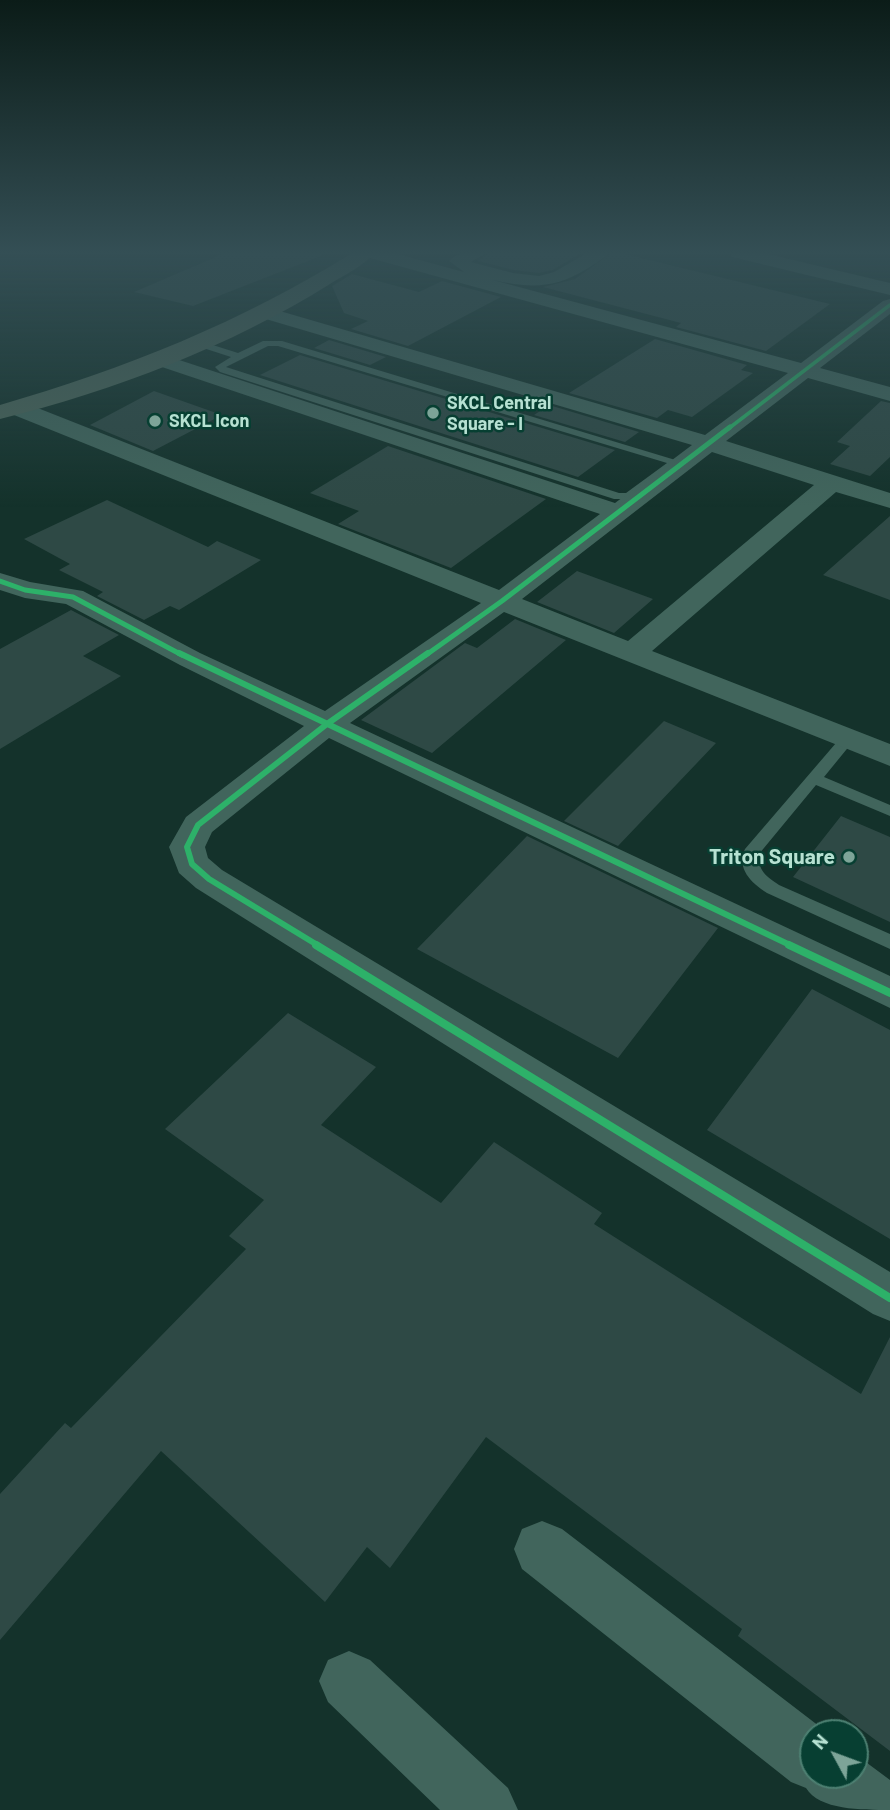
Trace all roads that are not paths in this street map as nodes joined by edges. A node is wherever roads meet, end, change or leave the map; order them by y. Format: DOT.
graph roads {
  1 [pos="174,337"];
  2 [pos="210,337"];
  3 [pos="349,337"];
  4 [pos="682,337"];
  5 [pos="846,337"];
  6 [pos="197,343"];
  7 [pos="239,356"];
  8 [pos="157,359"];
  9 [pos="801,370"];
  10 [pos="890,394"];
  11 [pos="6,406"];
  12 [pos="709,443"];
  13 [pos="831,483"];
  14 [pos="890,501"];
  15 [pos="618,512"];
  16 [pos="0,581"];
  17 [pos="502,601"];
  18 [pos="632,653"];
  19 [pos="327,724"];
  20 [pos="848,740"];
  21 [pos="890,756"];
  22 [pos="813,778"];
  23 [pos="890,811"];
  24 [pos="890,942"];
  25 [pos="890,993"];
  26 [pos="890,1298"];
  27 [pos="541,1549"];
  28 [pos="349,1681"];
  29 [pos="799,1749"];
  30 [pos="850,1789"];
  31 [pos="486,1810"];
  32 [pos="877,1810"];
  1 -- 11 [label="main road"];
  2 -- 6 [label="main road"];
  3 -- 12 [label="street"];
  4 -- 9 [label="street"];
  5 -- 9 [label="street"];
  6 -- 7 [label="lane"];
  6 -- 8 [label="main road"];
  7 -- 7 [label="lane"];
  8 -- 11 [label="main road"];
  8 -- 15 [label="street"];
  9 -- 10 [label="street"];
  9 -- 12 [label="street"];
  11 -- 17 [label="street"];
  12 -- 13 [label="street"];
  12 -- 15 [label="street"];
  13 -- 14 [label="street"];
  13 -- 18 [label="street"];
  15 -- 17 [label="street"];
  16 -- 19 [label="street"];
  17 -- 18 [label="street"];
  17 -- 19 [label="street"];
  18 -- 20 [label="street"];
  19 -- 25 [label="street"];
  19 -- 26 [label="street"];
  20 -- 21 [label="street"];
  20 -- 22 [label="lane"];
  22 -- 23 [label="lane"];
  22 -- 24 [label="lane"];
  27 -- 29 [label="street"];
  28 -- 31 [label="street"];
  30 -- 32 [label="street"];
}
